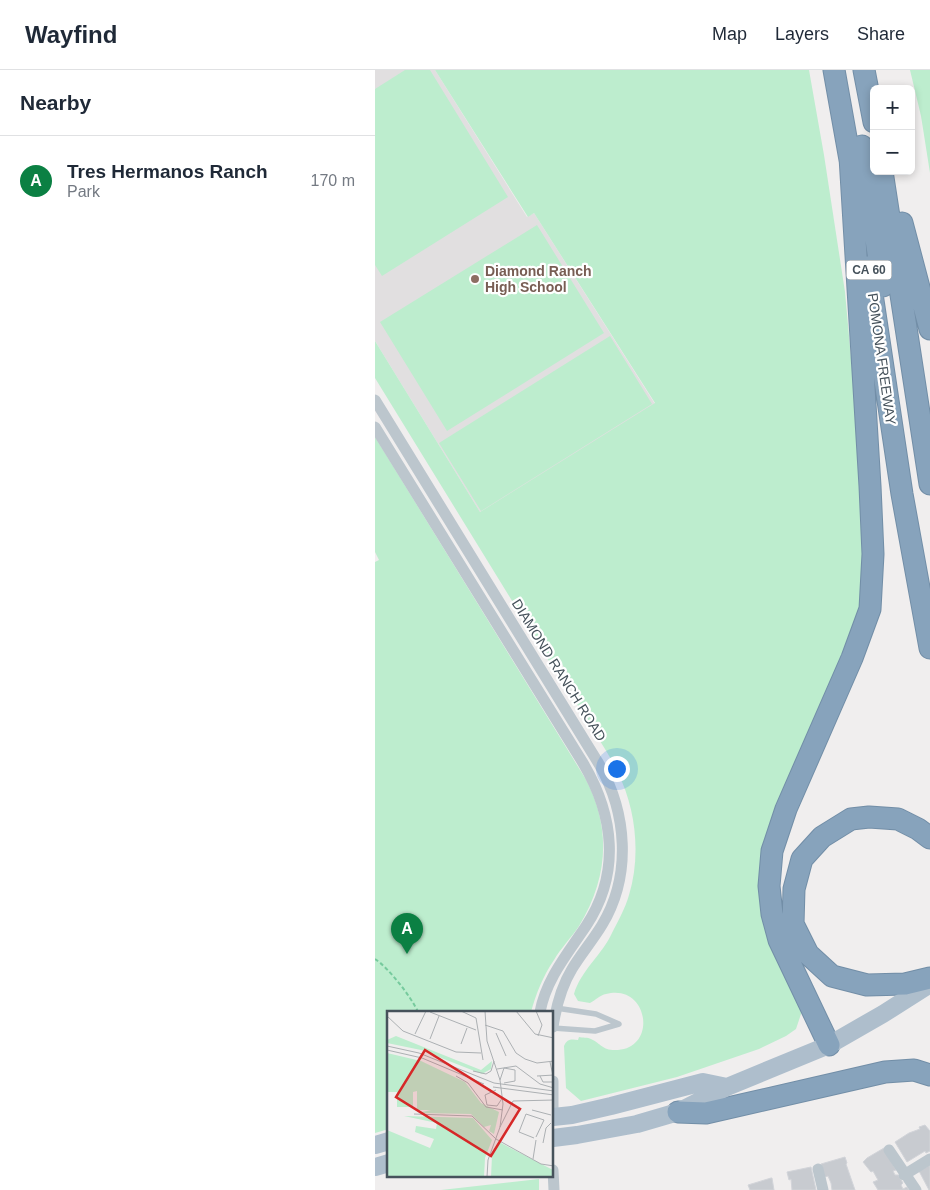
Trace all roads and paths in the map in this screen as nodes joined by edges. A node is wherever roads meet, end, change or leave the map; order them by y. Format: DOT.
graph roads {
  1 [pos="834,70"];
  2 [pos="849,70"];
  3 [pos="864,70"];
  4 [pos="875,70"];
  5 [pos="878,85"];
  6 [pos="870,101"];
  7 [pos="850,157"];
  8 [pos="883,175"];
  9 [pos="894,175"];
  10 [pos="900,215"];
  11 [pos="930,329"];
  12 [pos="886,382"];
  13 [pos="375,400"];
  14 [pos="930,402"];
  15 [pos="375,427"];
  16 [pos="930,484"];
  17 [pos="930,648"];
  18 [pos="930,838"];
  19 [pos="375,959"];
  20 [pos="930,978"];
  21 [pos="930,984"];
  22 [pos="555,1008"];
  23 [pos="417,1011"];
  24 [pos="540,1011"];
  25 [pos="554,1018"];
  26 [pos="554,1028"];
  27 [pos="829,1045"];
  28 [pos="930,1075"];
  29 [pos="727,1087"];
  30 [pos="678,1112"];
  31 [pos="554,1117"];
  32 [pos="554,1138"];
  33 [pos="889,1150"];
  34 [pos="930,1159"];
  35 [pos="818,1169"];
  36 [pos="904,1175"];
  37 [pos="823,1190"];
  38 [pos="916,1190"];
  1 -- 7 [label="highway, POMONA FREEWAY / CA 60"];
  2 -- 12 [label="highway"];
  3 -- 6 [label="highway"];
  4 -- 5 [label="highway"];
  7 -- 12 [label="highway, POMONA FREEWAY / CA 60"];
  7 -- 27 [label="highway"];
  8 -- 16 [label="highway"];
  9 -- 10 [label="highway, CA 60"];
  10 -- 11 [label="highway"];
  10 -- 14 [label="highway, CA 60"];
  12 -- 17 [label="highway, POMONA FREEWAY / CA 60"];
  13 -- 22 [label="street, DIAMOND RANCH ROAD"];
  15 -- 24 [label="street, DIAMOND RANCH ROAD"];
  18 -- 20 [label="highway"];
  19 -- 23 [label="path"];
  21 -- 27 [label="main road"];
  22 -- 25 [label="street, DIAMOND RANCH ROAD"];
  22 -- 26 [label="lane"];
  27 -- 29 [label="main road"];
  28 -- 30 [label="highway"];
  29 -- 30 [label="main road"];
  29 -- 31 [label="main road"];
  30 -- 32 [label="main road"];
  33 -- 36 [label="street"];
  34 -- 36 [label="street"];
  35 -- 37 [label="street"];
  36 -- 38 [label="street"];
}
